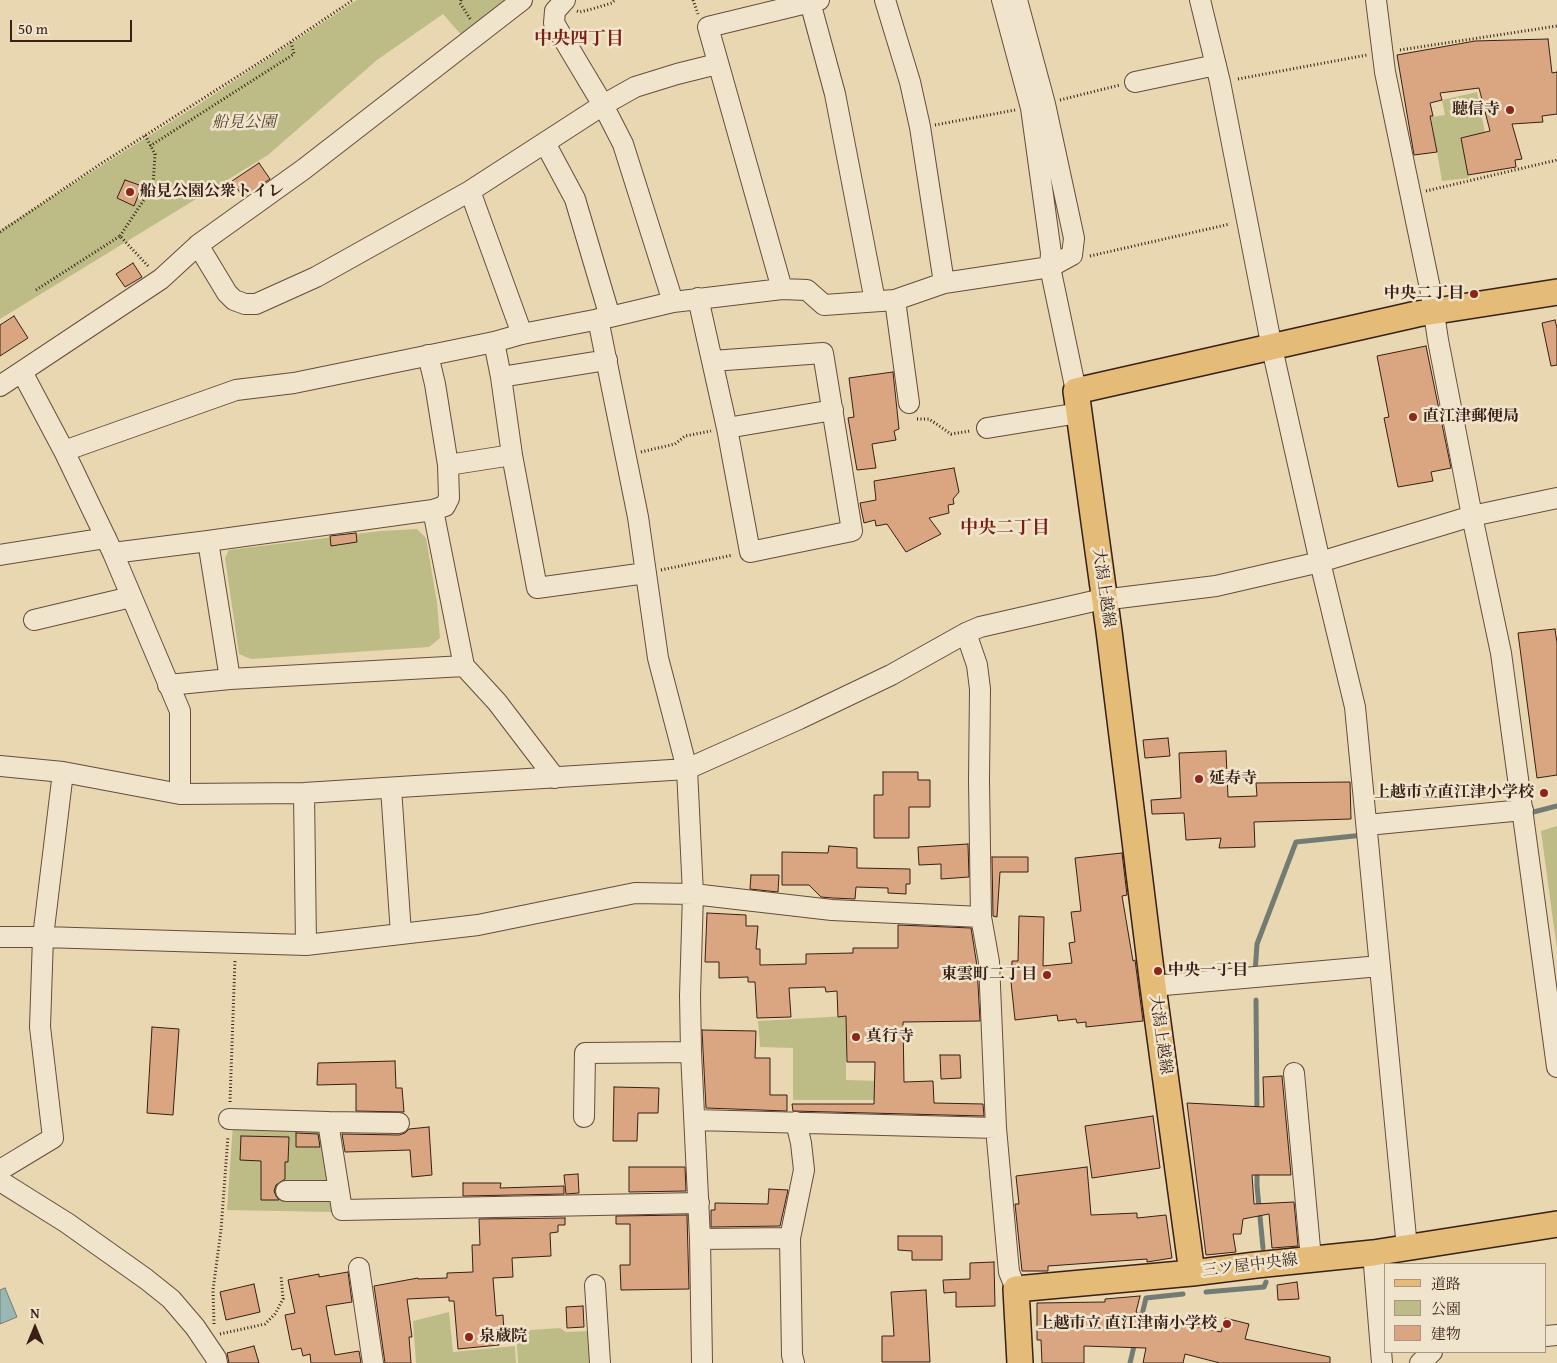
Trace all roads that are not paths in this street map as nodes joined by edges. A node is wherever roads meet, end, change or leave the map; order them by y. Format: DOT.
graph roads {
  1 [pos="522,0"];
  2 [pos="885,0"];
  3 [pos="1002,0"];
  4 [pos="1017,0"];
  5 [pos="1200,0"];
  6 [pos="1376,0"];
  7 [pos="815,1"];
  8 [pos="563,2"];
  9 [pos="717,64"];
  10 [pos="1216,65"];
  11 [pos="1135,82"];
  12 [pos="603,105"];
  13 [pos="1038,106"];
  14 [pos="545,143"];
  15 [pos="470,191"];
  16 [pos="198,244"];
  17 [pos="1050,267"];
  18 [pos="944,283"];
  19 [pos="782,288"];
  20 [pos="1557,292"];
  21 [pos="698,298"];
  22 [pos="895,300"];
  23 [pos="875,301"];
  24 [pos="673,302"];
  25 [pos="1434,311"];
  26 [pos="604,318"];
  27 [pos="522,334"];
  28 [pos="494,342"];
  29 [pos="1272,348"];
  30 [pos="428,355"];
  31 [pos="607,360"];
  32 [pos="712,361"];
  33 [pos="22,372"];
  34 [pos="501,377"];
  35 [pos="0,386"];
  36 [pos="1078,402"];
  37 [pos="909,403"];
  38 [pos="833,410"];
  39 [pos="726,428"];
  40 [pos="986,428"];
  41 [pos="64,451"];
  42 [pos="512,455"];
  43 [pos="448,465"];
  44 [pos="1557,498"];
  45 [pos="433,510"];
  46 [pos="1472,516"];
  47 [pos="208,541"];
  48 [pos="110,546"];
  49 [pos="0,554"];
  50 [pos="1320,562"];
  51 [pos="646,573"];
  52 [pos="131,597"];
  53 [pos="1105,600"];
  54 [pos="34,620"];
  55 [pos="966,633"];
  56 [pos="464,666"];
  57 [pos="230,679"];
  58 [pos="168,685"];
  59 [pos="0,766"];
  60 [pos="687,769"];
  61 [pos="63,772"];
  62 [pos="554,778"];
  63 [pos="391,788"];
  64 [pos="304,793"];
  65 [pos="180,794"];
  66 [pos="1523,810"];
  67 [pos="1366,825"];
  68 [pos="693,894"];
  69 [pos="981,917"];
  70 [pos="401,934"];
  71 [pos="0,937"];
  72 [pos="43,937"];
  73 [pos="306,945"];
  74 [pos="1380,966"];
  75 [pos="1153,986"];
  76 [pos="691,1052"];
  77 [pos="1557,1066"];
  78 [pos="1294,1073"];
  79 [pos="584,1117"];
  80 [pos="229,1119"];
  81 [pos="695,1120"];
  82 [pos="328,1122"];
  83 [pos="796,1122"];
  84 [pos="399,1123"];
  85 [pos="996,1128"];
  86 [pos="0,1170"];
  87 [pos="0,1181"];
  88 [pos="286,1190"];
  89 [pos="339,1190"];
  90 [pos="698,1203"];
  91 [pos="1557,1224"];
  92 [pos="790,1238"];
  93 [pos="700,1239"];
  94 [pos="1407,1248"];
  95 [pos="1373,1253"];
  96 [pos="1311,1259"];
  97 [pos="359,1268"];
  98 [pos="1192,1273"];
  99 [pos="595,1285"];
  100 [pos="1016,1289"];
  101 [pos="1431,1353"];
  102 [pos="216,1361"];
  103 [pos="373,1363"];
  104 [pos="600,1363"];
  105 [pos="702,1363"];
  106 [pos="794,1363"];
  107 [pos="1020,1363"];
  108 [pos="1382,1363"];
  109 [pos="1420,1363"];
  1 -- 16 [label="street"];
  2 -- 18 [label="street"];
  3 -- 13 [label="street"];
  4 -- 13 [label="street"];
  5 -- 10 [label="street"];
  6 -- 25 [label="street"];
  7 -- 9 [label="street"];
  7 -- 23 [label="street"];
  8 -- 12 [label="street"];
  9 -- 12 [label="street"];
  9 -- 19 [label="street"];
  10 -- 11 [label="street"];
  10 -- 29 [label="street"];
  12 -- 14 [label="street"];
  12 -- 24 [label="street"];
  13 -- 17 [label="street"];
  13 -- 17 [label="street"];
  14 -- 15 [label="street"];
  14 -- 26 [label="street"];
  15 -- 16 [label="street"];
  15 -- 27 [label="street"];
  16 -- 33 [label="street"];
  17 -- 18 [label="street"];
  17 -- 36 [label="street"];
  18 -- 22 [label="street"];
  19 -- 21 [label="street"];
  19 -- 23 [label="street"];
  20 -- 25 [label="main road"];
  21 -- 24 [label="street"];
  21 -- 32 [label="street"];
  22 -- 23 [label="street"];
  22 -- 37 [label="street"];
  24 -- 26 [label="street"];
  25 -- 29 [label="main road"];
  25 -- 46 [label="street"];
  26 -- 27 [label="street"];
  26 -- 31 [label="street"];
  27 -- 28 [label="street"];
  28 -- 30 [label="street"];
  28 -- 34 [label="street"];
  29 -- 36 [label="main road"];
  29 -- 50 [label="street"];
  30 -- 41 [label="street"];
  30 -- 43 [label="street"];
  31 -- 34 [label="street"];
  31 -- 51 [label="street"];
  32 -- 38 [label="street"];
  32 -- 39 [label="street"];
  33 -- 35 [label="street"];
  33 -- 41 [label="street"];
  34 -- 42 [label="street"];
  36 -- 40 [label="street"];
  36 -- 53 [label="main road, 大潟上越線"];
  38 -- 39 [label="street"];
  38 -- 39 [label="street"];
  41 -- 48 [label="street"];
  42 -- 43 [label="street"];
  42 -- 51 [label="street"];
  43 -- 45 [label="street"];
  44 -- 46 [label="street"];
  45 -- 47 [label="street"];
  45 -- 56 [label="street"];
  46 -- 50 [label="street"];
  46 -- 66 [label="street"];
  47 -- 48 [label="street"];
  47 -- 57 [label="street"];
  48 -- 49 [label="street"];
  48 -- 52 [label="street"];
  50 -- 53 [label="street"];
  50 -- 67 [label="street"];
  51 -- 60 [label="street"];
  52 -- 54 [label="street"];
  52 -- 58 [label="street"];
  53 -- 55 [label="street"];
  53 -- 75 [label="main road, 大潟上越線"];
  55 -- 60 [label="street"];
  55 -- 69 [label="street"];
  56 -- 57 [label="street"];
  56 -- 62 [label="street"];
  57 -- 58 [label="street"];
  58 -- 65 [label="street"];
  59 -- 61 [label="street"];
  60 -- 62 [label="street"];
  60 -- 68 [label="street"];
  61 -- 65 [label="street"];
  61 -- 72 [label="street"];
  62 -- 63 [label="street"];
  63 -- 64 [label="street"];
  63 -- 70 [label="street"];
  64 -- 65 [label="street"];
  64 -- 73 [label="street"];
  66 -- 67 [label="street"];
  66 -- 77 [label="street"];
  67 -- 74 [label="street"];
  68 -- 69 [label="street"];
  68 -- 70 [label="street"];
  68 -- 76 [label="street"];
  69 -- 85 [label="street"];
  70 -- 73 [label="street"];
  71 -- 72 [label="street"];
  72 -- 73 [label="street"];
  72 -- 86 [label="street"];
  74 -- 75 [label="street"];
  74 -- 94 [label="street"];
  75 -- 98 [label="main road, 大潟上越線"];
  76 -- 79 [label="street"];
  76 -- 81 [label="street"];
  78 -- 96 [label="street"];
  80 -- 82 [label="street"];
  81 -- 83 [label="street"];
  81 -- 90 [label="street"];
  82 -- 84 [label="street"];
  82 -- 89 [label="street"];
  83 -- 85 [label="street"];
  83 -- 92 [label="street"];
  85 -- 100 [label="street"];
  87 -- 102 [label="street"];
  88 -- 89 [label="street"];
  89 -- 90 [label="street"];
  90 -- 93 [label="street"];
  91 -- 94 [label="main road, 三ツ屋中央線"];
  92 -- 93 [label="street"];
  92 -- 106 [label="street"];
  93 -- 105 [label="street"];
  94 -- 95 [label="main road, 三ツ屋中央線"];
  95 -- 96 [label="main road, 三ツ屋中央線"];
  95 -- 108 [label="street"];
  96 -- 98 [label="main road, 三ツ屋中央線"];
  97 -- 103 [label="street"];
  98 -- 100 [label="main road, 三ツ屋中央線"];
  99 -- 104 [label="street"];
  100 -- 107 [label="main road"];
  101 -- 109 [label="street"];
}
